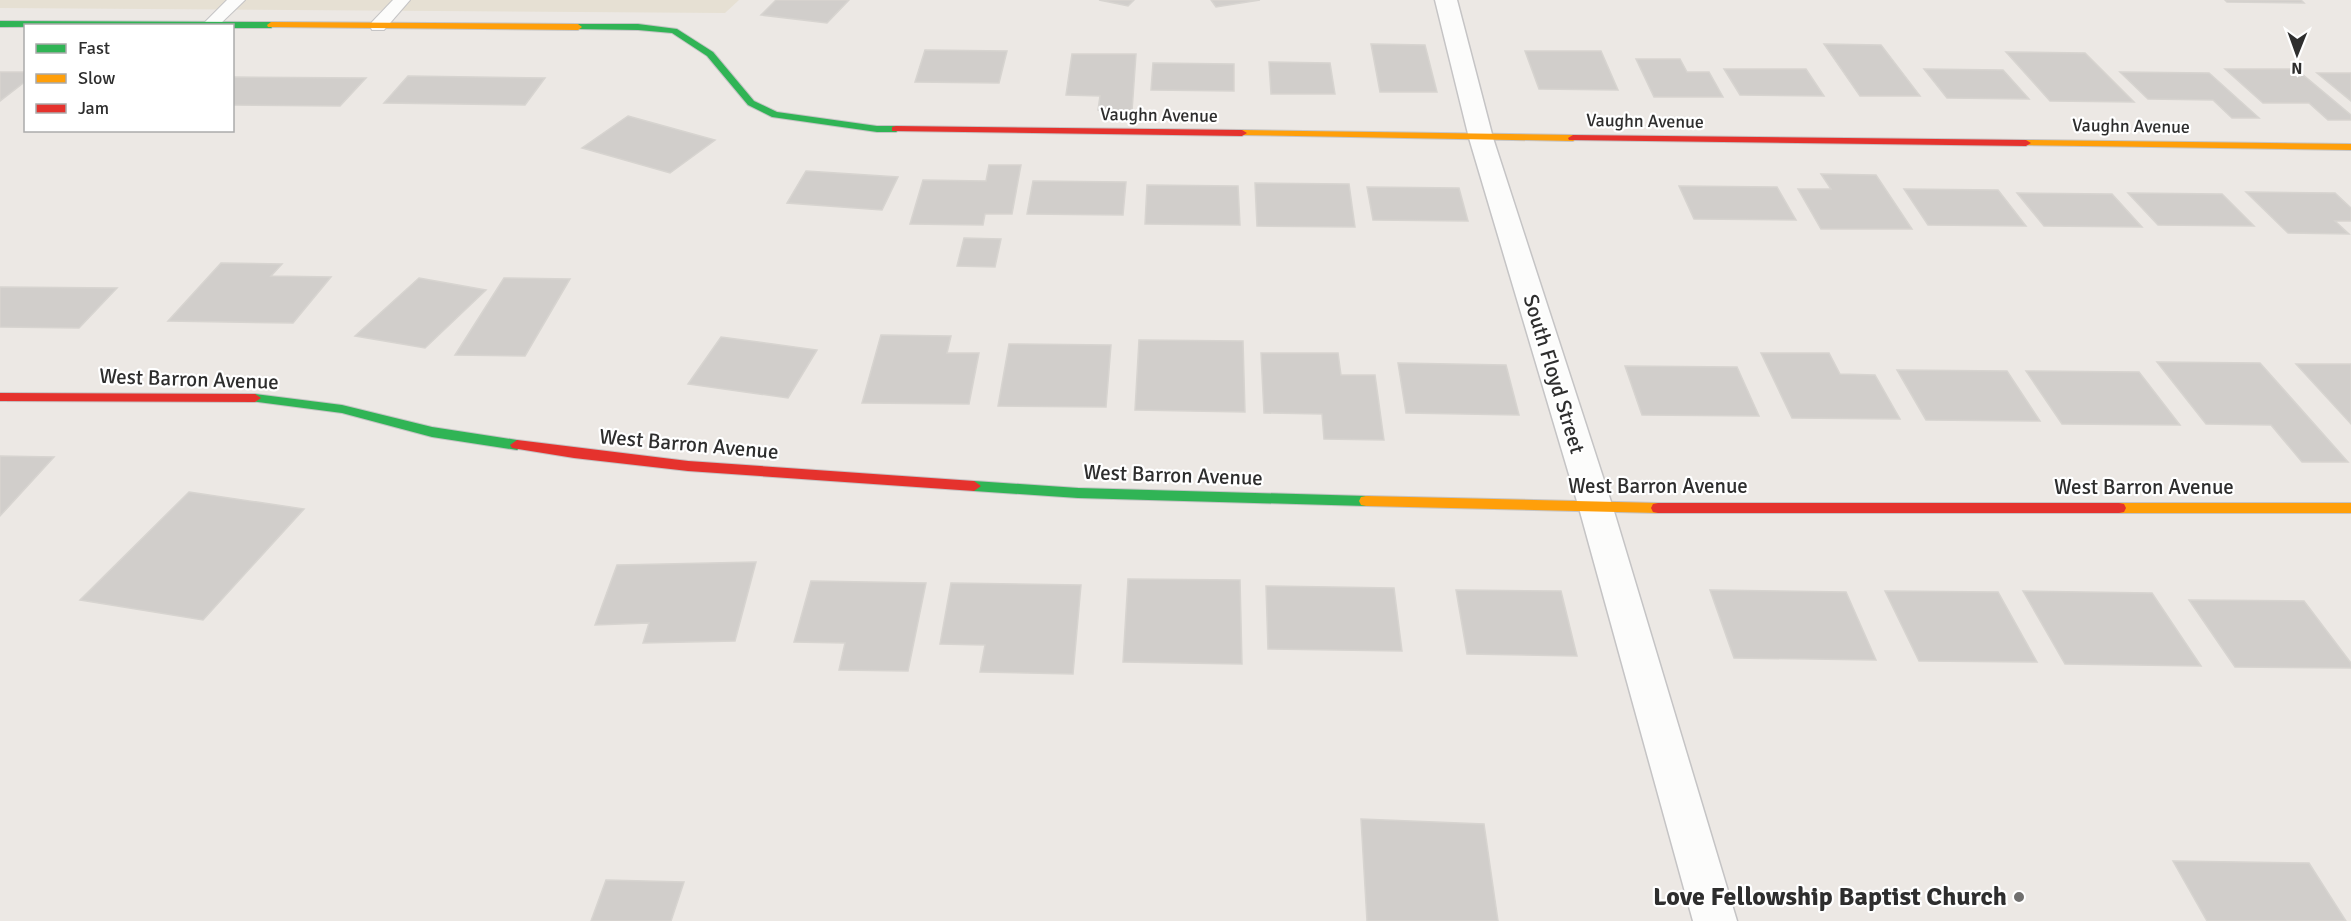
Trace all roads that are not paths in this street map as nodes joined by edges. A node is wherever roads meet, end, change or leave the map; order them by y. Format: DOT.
graph roads {
  1 [pos="237,0"];
  2 [pos="402,0"];
  3 [pos="1446,0"];
  4 [pos="0,24"];
  5 [pos="24,24"];
  6 [pos="210,24"];
  7 [pos="234,25"];
  8 [pos="378,26"];
  9 [pos="1481,138"];
  10 [pos="2351,147"];
  11 [pos="0,397"];
  12 [pos="1596,508"];
  13 [pos="2351,508"];
  14 [pos="1715,921"];
  1 -- 6 [label="lane"];
  2 -- 8 [label="lane"];
  3 -- 9 [label="street, South Floyd Street"];
  4 -- 5 [label="street, Vaughn Avenue"];
  7 -- 8 [label="street, Vaughn Avenue"];
  8 -- 9 [label="street, Vaughn Avenue"];
  9 -- 10 [label="street, Vaughn Avenue"];
  9 -- 12 [label="street, South Floyd Street"];
  11 -- 12 [label="street, West Barron Avenue"];
  12 -- 13 [label="street, West Barron Avenue"];
  12 -- 14 [label="street, South Floyd Street"];
}
